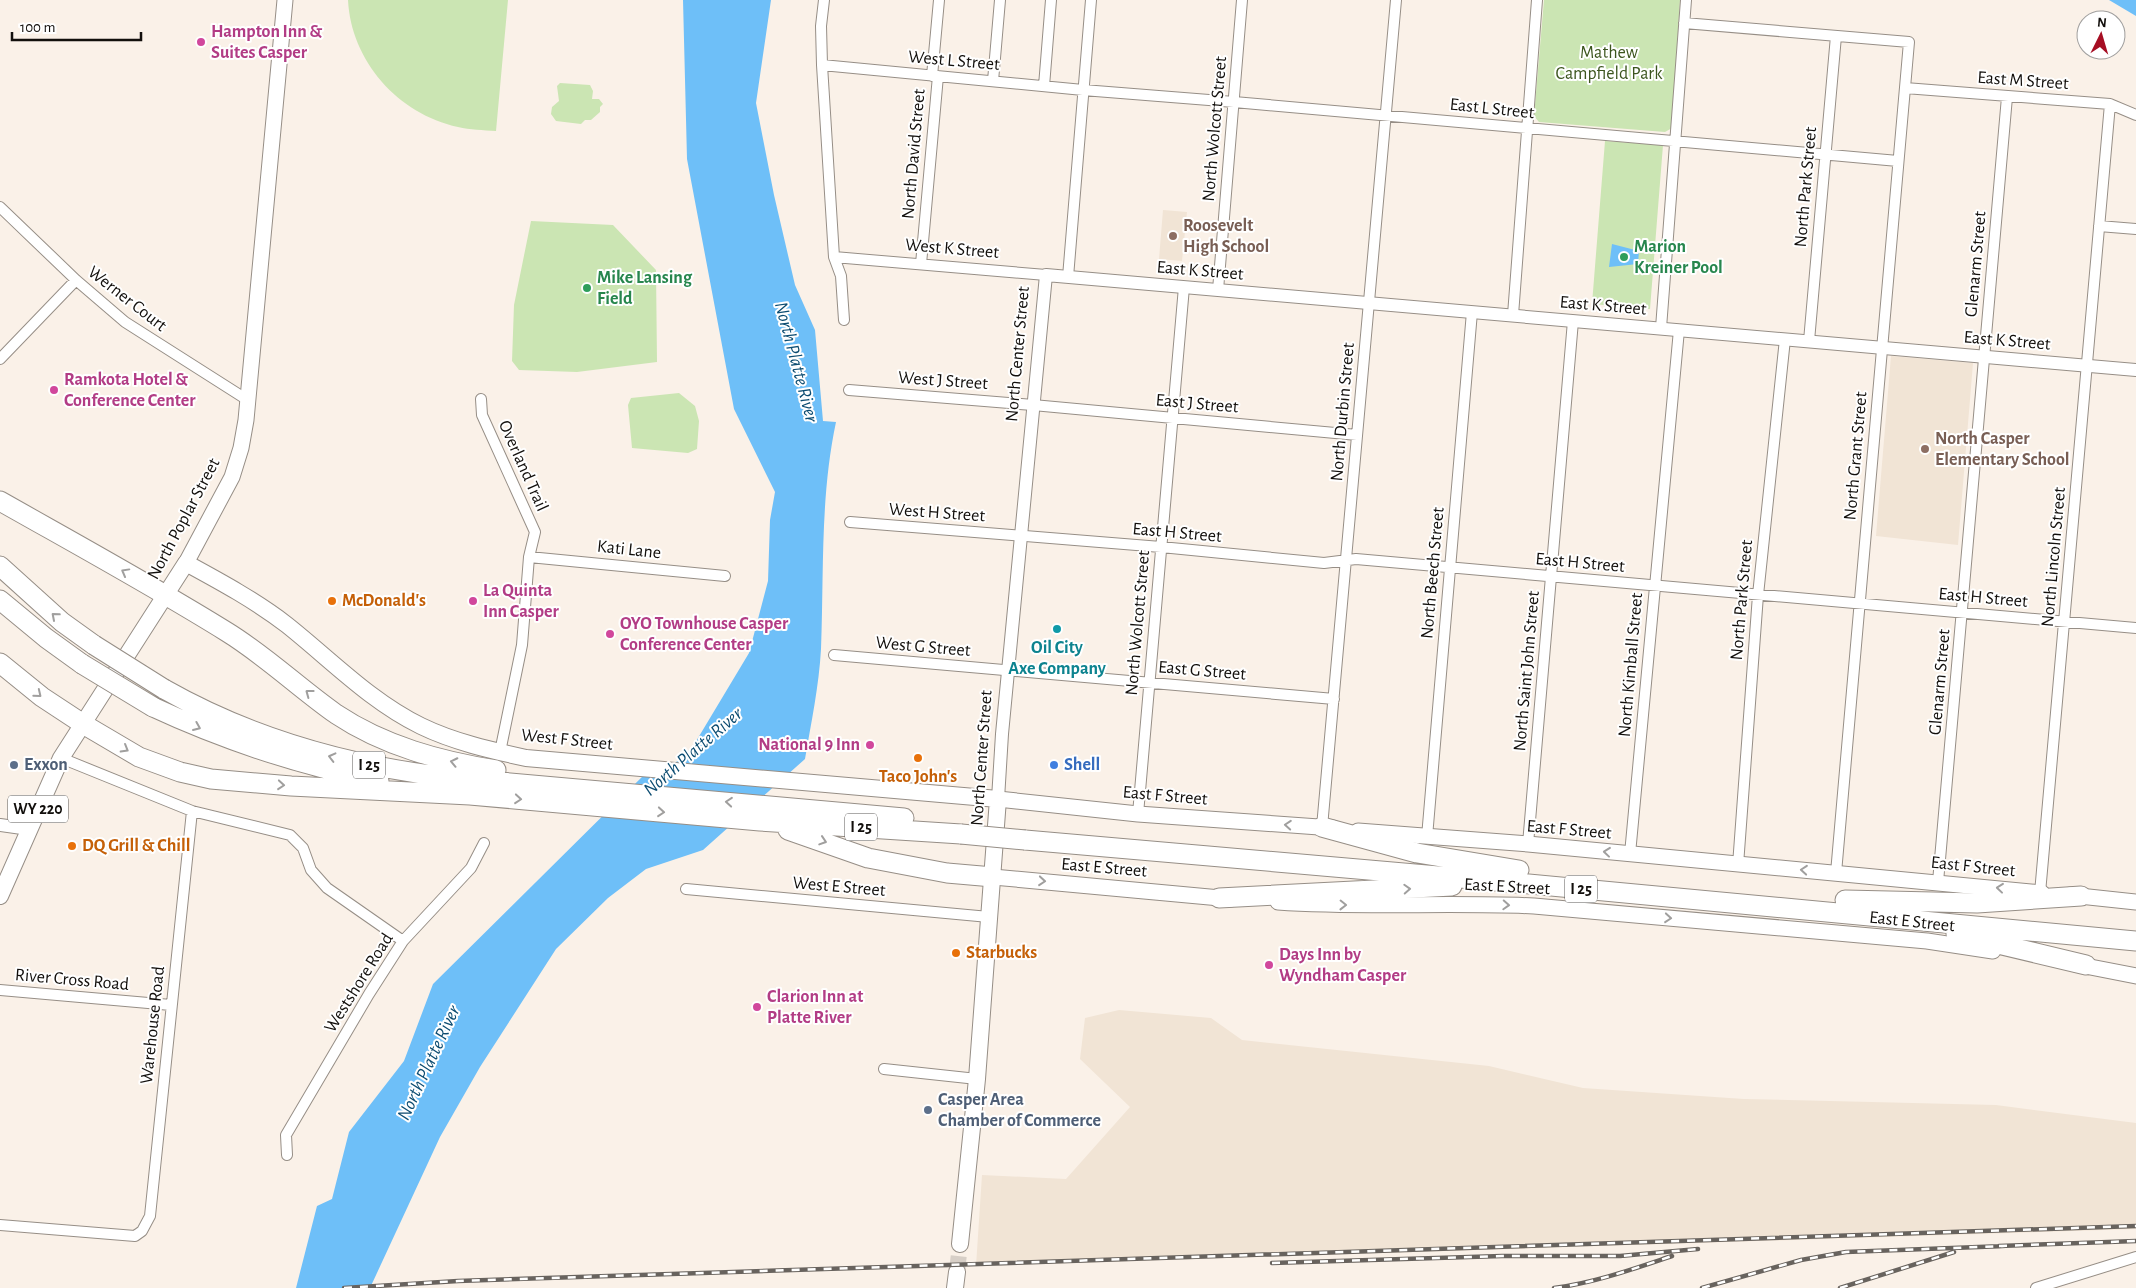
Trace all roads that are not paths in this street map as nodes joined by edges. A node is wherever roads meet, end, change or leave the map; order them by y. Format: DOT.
graph roads {
  1 [pos="285,0"];
  2 [pos="824,0"];
  3 [pos="940,0"];
  4 [pos="1000,0"];
  5 [pos="1051,0"];
  6 [pos="1091,0"];
  7 [pos="1242,0"];
  8 [pos="1396,0"];
  9 [pos="1537,0"];
  10 [pos="1686,0"];
  11 [pos="1684,23"];
  12 [pos="1836,36"];
  13 [pos="822,65"];
  14 [pos="935,76"];
  15 [pos="993,81"];
  16 [pos="1044,86"];
  17 [pos="1905,88"];
  18 [pos="1083,90"];
  19 [pos="2007,96"];
  20 [pos="1234,102"];
  21 [pos="2110,104"];
  22 [pos="1386,115"];
  23 [pos="2136,115"];
  24 [pos="1527,128"];
  25 [pos="1675,142"];
  26 [pos="1826,155"];
  27 [pos="1898,161"];
  28 [pos="0,207"];
  29 [pos="2098,226"];
  30 [pos="2136,229"];
  31 [pos="834,257"];
  32 [pos="921,264"];
  33 [pos="1046,275"];
  34 [pos="1068,277"];
  35 [pos="76,280"];
  36 [pos="1184,287"];
  37 [pos="1218,290"];
  38 [pos="1369,303"];
  39 [pos="1472,312"];
  40 [pos="1513,316"];
  41 [pos="844,320"];
  42 [pos="1573,321"];
  43 [pos="1661,328"];
  44 [pos="1679,330"];
  45 [pos="1785,339"];
  46 [pos="1808,341"];
  47 [pos="1882,348"];
  48 [pos="1984,356"];
  49 [pos="0,359"];
  50 [pos="2087,365"];
  51 [pos="2136,370"];
  52 [pos="849,390"];
  53 [pos="481,399"];
  54 [pos="246,400"];
  55 [pos="1034,405"];
  56 [pos="1172,418"];
  57 [pos="1357,435"];
  58 [pos="0,501"];
  59 [pos="850,522"];
  60 [pos="1021,535"];
  61 [pos="1161,547"];
  62 [pos="529,557"];
  63 [pos="1346,561"];
  64 [pos="186,563"];
  65 [pos="0,566"];
  66 [pos="1449,568"];
  67 [pos="725,576"];
  68 [pos="1552,576"];
  69 [pos="1654,586"];
  70 [pos="1758,595"];
  71 [pos="167,596"];
  72 [pos="0,600"];
  73 [pos="1860,604"];
  74 [pos="1962,612"];
  75 [pos="2065,622"];
  76 [pos="2136,628"];
  77 [pos="834,655"];
  78 [pos="0,663"];
  79 [pos="1008,671"];
  80 [pos="1150,683"];
  81 [pos="1334,699"];
  82 [pos="83,724"];
  83 [pos="500,752"];
  84 [pos="61,758"];
  85 [pos="588,789"];
  86 [pos="470,795"];
  87 [pos="998,799"];
  88 [pos="192,811"];
  89 [pos="1138,814"];
  90 [pos="760,821"];
  91 [pos="0,825"];
  92 [pos="1322,827"];
  93 [pos="962,828"];
  94 [pos="29,829"];
  95 [pos="1427,837"];
  96 [pos="484,843"];
  97 [pos="1528,844"];
  98 [pos="1630,854"];
  99 [pos="1738,865"];
  100 [pos="1836,873"];
  101 [pos="1519,876"];
  102 [pos="993,877"];
  103 [pos="1938,882"];
  104 [pos="686,889"];
  105 [pos="2040,892"];
  106 [pos="0,896"];
  107 [pos="2081,896"];
  108 [pos="1219,898"];
  109 [pos="2136,902"];
  110 [pos="1845,907"];
  111 [pos="989,917"];
  112 [pos="2136,929"];
  113 [pos="403,941"];
  114 [pos="2136,942"];
  115 [pos="2086,966"];
  116 [pos="2136,976"];
  117 [pos="0,990"];
  118 [pos="171,1005"];
  119 [pos="884,1069"];
  120 [pos="977,1079"];
  121 [pos="287,1154"];
  122 [pos="0,1225"];
  123 [pos="960,1244"];
  124 [pos="2136,1257"];
  125 [pos="2036,1288"];
  1 -- 54 [label="main road, North Poplar Street"];
  2 -- 13 [label="street"];
  3 -- 14 [label="street, North David Street"];
  4 -- 15 [label="street"];
  5 -- 16 [label="street"];
  6 -- 18 [label="street"];
  7 -- 20 [label="street, North Wolcott Street"];
  8 -- 22 [label="street, North Durbin Street"];
  9 -- 24 [label="street"];
  10 -- 11 [label="street"];
  11 -- 12 [label="street"];
  11 -- 25 [label="street"];
  12 -- 17 [label="street, North Grant Street"];
  12 -- 26 [label="street, North Park Street"];
  13 -- 14 [label="street, West L Street"];
  13 -- 31 [label="street"];
  14 -- 15 [label="street, West L Street"];
  14 -- 32 [label="street, North David Street"];
  15 -- 16 [label="street, West L Street"];
  16 -- 18 [label="street, West L Street"];
  17 -- 19 [label="street, East M Street"];
  17 -- 27 [label="street, North Grant Street"];
  18 -- 20 [label="street, East L Street"];
  18 -- 34 [label="street"];
  19 -- 21 [label="street, East M Street"];
  19 -- 48 [label="street, Glenarm Street"];
  20 -- 22 [label="street, East L Street"];
  20 -- 37 [label="street, North Wolcott Street"];
  21 -- 23 [label="street, East M Street"];
  21 -- 29 [label="street, North Lincoln Street"];
  22 -- 24 [label="street, East L Street"];
  22 -- 38 [label="street, North Durbin Street"];
  24 -- 25 [label="street, East L Street"];
  24 -- 40 [label="street"];
  25 -- 26 [label="street, East L Street"];
  25 -- 43 [label="street"];
  26 -- 27 [label="street, East L Street"];
  26 -- 46 [label="street, North Park Street"];
  27 -- 47 [label="street, North Grant Street"];
  28 -- 35 [label="street, Werner Court"];
  29 -- 30 [label="street"];
  29 -- 50 [label="street, North Lincoln Street"];
  31 -- 32 [label="street, West K Street"];
  31 -- 41 [label="street"];
  32 -- 33 [label="street, West K Street"];
  33 -- 34 [label="street, West K Street"];
  33 -- 55 [label="street, North Center Street"];
  34 -- 36 [label="street, East K Street"];
  35 -- 49 [label="street"];
  35 -- 54 [label="street, Werner Court"];
  36 -- 37 [label="street, East K Street"];
  36 -- 56 [label="street, North Wolcott Street"];
  37 -- 38 [label="street, East K Street"];
  38 -- 39 [label="street, East K Street"];
  38 -- 57 [label="street, North Durbin Street"];
  39 -- 40 [label="street, East K Street"];
  39 -- 66 [label="street, North Beech Street"];
  40 -- 42 [label="street, East K Street"];
  42 -- 43 [label="street, East K Street"];
  42 -- 68 [label="street, North Saint John Street"];
  43 -- 44 [label="street, East K Street"];
  44 -- 45 [label="street, East K Street"];
  44 -- 69 [label="street, North Kimball Street"];
  45 -- 46 [label="street, East K Street"];
  45 -- 70 [label="street, North Park Street"];
  46 -- 47 [label="street, East K Street"];
  47 -- 48 [label="street, East K Street"];
  47 -- 73 [label="street, North Grant Street"];
  48 -- 50 [label="street, East K Street"];
  48 -- 74 [label="street, Glenarm Street"];
  50 -- 51 [label="street, East K Street"];
  50 -- 75 [label="street, North Lincoln Street"];
  52 -- 55 [label="street, West J Street"];
  53 -- 62 [label="street, Overland Trail"];
  54 -- 64 [label="main road, North Poplar Street"];
  55 -- 56 [label="street, East J Street"];
  55 -- 60 [label="street, North Center Street"];
  56 -- 57 [label="street, East J Street"];
  56 -- 61 [label="street, North Wolcott Street"];
  57 -- 63 [label="street, North Durbin Street"];
  71 -- 58 [label="highway, one-way"];
  59 -- 60 [label="street, West H Street"];
  60 -- 61 [label="street, East H Street"];
  60 -- 79 [label="street, North Center Street"];
  61 -- 63 [label="street, East H Street"];
  61 -- 80 [label="street, North Wolcott Street"];
  62 -- 67 [label="street, Kati Lane"];
  62 -- 83 [label="street, Overland Trail"];
  63 -- 66 [label="street, East H Street"];
  63 -- 81 [label="street, North Durbin Street"];
  64 -- 71 [label="main road, North Poplar Street"];
  64 -- 83 [label="main road, West F Street"];
  85 -- 65 [label="highway, I 25, one-way, bridge"];
  66 -- 68 [label="street, East H Street"];
  66 -- 95 [label="street, North Beech Street"];
  68 -- 69 [label="street, East H Street"];
  68 -- 97 [label="street, North Saint John Street"];
  69 -- 70 [label="street, East H Street"];
  69 -- 98 [label="street, North Kimball Street"];
  70 -- 73 [label="street, East H Street"];
  70 -- 99 [label="street, North Park Street"];
  71 -- 82 [label="main road, North Poplar Street / WY 220"];
  85 -- 71 [label="highway, one-way"];
  72 -- 86 [label="highway, I 25, one-way, bridge"];
  73 -- 74 [label="street, East H Street"];
  73 -- 100 [label="street, North Grant Street"];
  74 -- 75 [label="street, East H Street"];
  74 -- 103 [label="street, Glenarm Street"];
  75 -- 76 [label="street, East H Street"];
  75 -- 105 [label="street, North Lincoln Street"];
  77 -- 79 [label="street, West G Street"];
  78 -- 82 [label="highway, one-way"];
  79 -- 80 [label="street, East G Street"];
  79 -- 87 [label="street, North Center Street"];
  80 -- 81 [label="street, East G Street"];
  80 -- 89 [label="street, North Wolcott Street"];
  81 -- 92 [label="street, North Durbin Street"];
  82 -- 84 [label="main road, North Poplar Street / WY 220"];
  82 -- 86 [label="highway, one-way"];
  83 -- 87 [label="main road, West F Street"];
  84 -- 88 [label="street"];
  84 -- 94 [label="main road, North Poplar Street / WY 220"];
  93 -- 85 [label="highway, I 25, one-way"];
  86 -- 90 [label="highway, I 25, one-way"];
  87 -- 89 [label="main road, East F Street"];
  87 -- 102 [label="main road, North Center Street"];
  88 -- 113 [label="street"];
  88 -- 118 [label="street, Warehouse Road"];
  92 -- 89 [label="main road, East F Street, one-way"];
  90 -- 93 [label="highway, I 25"];
  90 -- 102 [label="highway, one-way"];
  91 -- 94 [label="street"];
  92 -- 95 [label="main road, East F Street"];
  92 -- 101 [label="highway"];
  93 -- 101 [label="highway, I 25, bridge"];
  94 -- 106 [label="main road, North Poplar Street / WY 220"];
  95 -- 97 [label="main road, East F Street"];
  96 -- 113 [label="street, Westshore Road"];
  98 -- 97 [label="main road, East F Street, one-way"];
  98 -- 99 [label="main road, East F Street"];
  100 -- 99 [label="main road, East F Street, one-way"];
  100 -- 103 [label="main road, East F Street"];
  108 -- 101 [label="highway, one-way"];
  101 -- 110 [label="highway, I 25"];
  102 -- 108 [label="main road, East E Street, one-way"];
  102 -- 111 [label="main road, North Center Street"];
  105 -- 103 [label="main road, East F Street, one-way"];
  104 -- 111 [label="street, West E Street"];
  105 -- 107 [label="main road, East F Street"];
  107 -- 109 [label="main road, East F Street"];
  107 -- 110 [label="highway"];
  108 -- 115 [label="main road, East E Street, one-way"];
  110 -- 112 [label="highway, I 25"];
  110 -- 114 [label="highway, I 25"];
  110 -- 115 [label="highway"];
  111 -- 120 [label="main road, North Center Street"];
  113 -- 121 [label="street, Westshore Road"];
  115 -- 116 [label="main road, East E Street"];
  117 -- 118 [label="street, River Cross Road"];
  118 -- 122 [label="street, Warehouse Road"];
  119 -- 120 [label="street"];
  120 -- 123 [label="main road, North Center Street"];
  124 -- 125 [label="street"];
}
